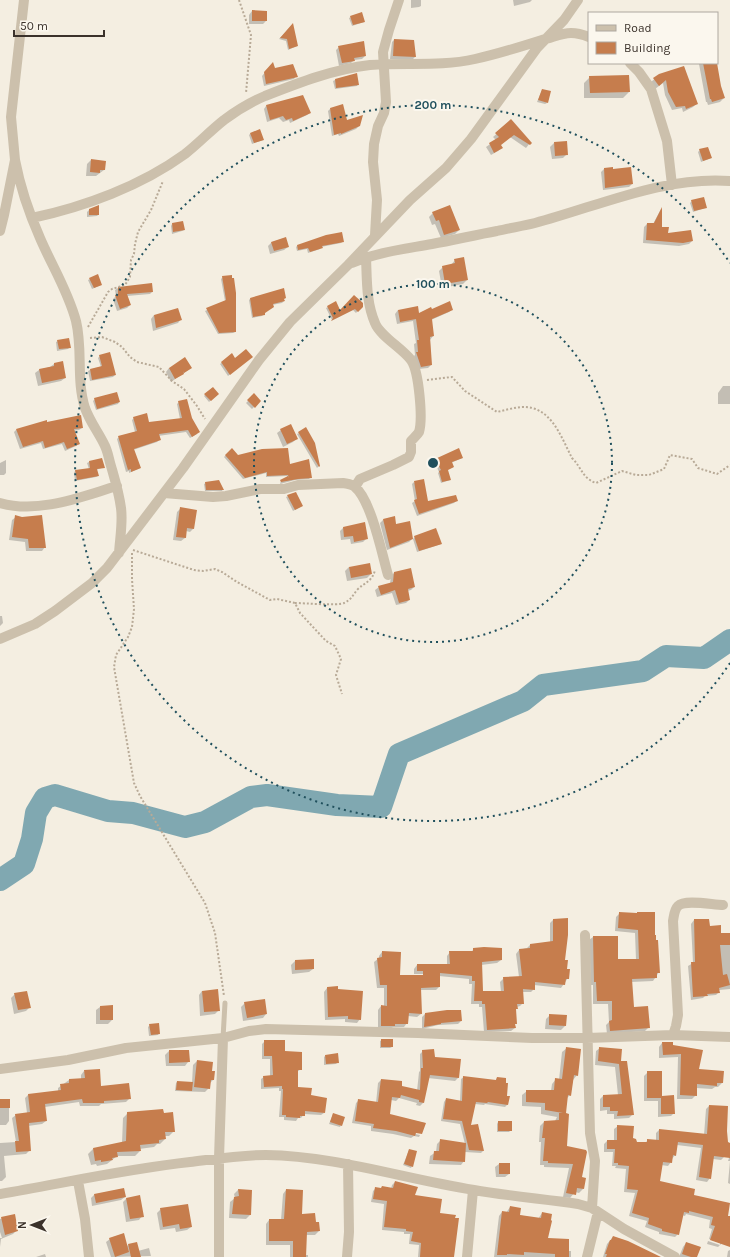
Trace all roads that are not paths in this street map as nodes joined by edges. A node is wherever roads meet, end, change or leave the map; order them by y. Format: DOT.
graph roads {
  1 [pos="24,0"];
  2 [pos="399,0"];
  3 [pos="578,0"];
  4 [pos="582,0"];
  5 [pos="571,10"];
  6 [pos="588,37"];
  7 [pos="545,39"];
  8 [pos="383,64"];
  9 [pos="631,64"];
  10 [pos="15,160"];
  11 [pos="730,183"];
  12 [pos="672,185"];
  13 [pos="32,218"];
  14 [pos="0,231"];
  15 [pos="375,235"];
  16 [pos="366,258"];
  17 [pos="348,265"];
  18 [pos="117,486"];
  19 [pos="355,487"];
  20 [pos="164,493"];
  21 [pos="0,503"];
  22 [pos="119,553"];
  23 [pos="388,575"];
  24 [pos="0,639"];
  25 [pos="723,906"];
  26 [pos="585,935"];
  27 [pos="225,1003"];
  28 [pos="673,1035"];
  29 [pos="223,1038"];
  30 [pos="587,1038"];
  31 [pos="730,1038"];
  32 [pos="0,1069"];
  33 [pos="219,1158"];
  34 [pos="348,1164"];
  35 [pos="78,1181"];
  36 [pos="473,1190"];
  37 [pos="0,1194"];
  38 [pos="595,1210"];
  39 [pos="89,1257"];
  40 [pos="219,1257"];
  41 [pos="347,1257"];
  42 [pos="467,1257"];
  43 [pos="587,1257"];
  44 [pos="675,1257"];
  1 -- 10 [label="street"];
  2 -- 8 [label="street"];
  3 -- 5 [label="street"];
  4 -- 5 [label="street"];
  5 -- 7 [label="street"];
  6 -- 7 [label="street"];
  7 -- 8 [label="street"];
  7 -- 15 [label="street"];
  8 -- 13 [label="street"];
  8 -- 15 [label="street"];
  9 -- 12 [label="street"];
  10 -- 13 [label="street"];
  10 -- 14 [label="street"];
  11 -- 12 [label="street"];
  12 -- 16 [label="street"];
  13 -- 18 [label="street"];
  15 -- 17 [label="street"];
  16 -- 17 [label="street"];
  16 -- 19 [label="street"];
  17 -- 20 [label="street"];
  18 -- 21 [label="street"];
  18 -- 22 [label="street"];
  19 -- 20 [label="street"];
  19 -- 23 [label="street"];
  20 -- 22 [label="street"];
  22 -- 24 [label="street"];
  25 -- 28 [label="street"];
  26 -- 30 [label="street"];
  27 -- 29 [label="lane"];
  28 -- 30 [label="street"];
  28 -- 31 [label="street"];
  29 -- 30 [label="street"];
  29 -- 32 [label="street"];
  29 -- 33 [label="street"];
  30 -- 38 [label="street"];
  33 -- 34 [label="street"];
  33 -- 35 [label="street"];
  33 -- 40 [label="street"];
  34 -- 36 [label="street"];
  34 -- 41 [label="street"];
  35 -- 37 [label="street"];
  35 -- 39 [label="street"];
  36 -- 38 [label="street"];
  36 -- 42 [label="street"];
  38 -- 43 [label="street"];
  38 -- 44 [label="street"];
}
